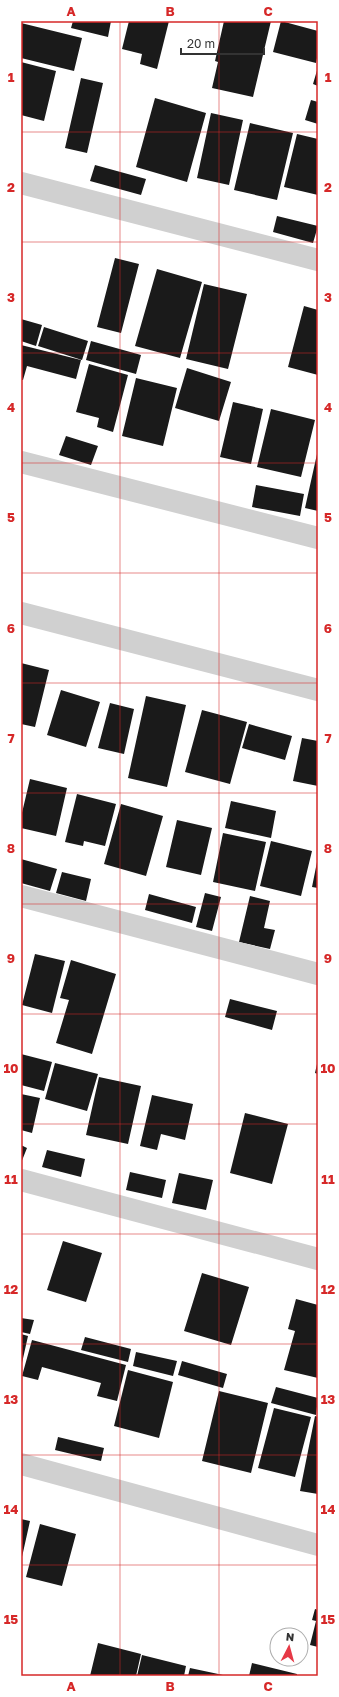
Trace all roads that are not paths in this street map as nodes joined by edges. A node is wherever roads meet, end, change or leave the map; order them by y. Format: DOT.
graph roads {
  1 [pos="21,183"];
  2 [pos="318,260"];
  3 [pos="21,462"];
  4 [pos="318,538"];
  5 [pos="21,613"];
  6 [pos="318,690"];
  7 [pos="21,896"];
  8 [pos="318,974"];
  9 [pos="21,1180"];
  10 [pos="318,1259"];
  11 [pos="21,1464"];
  12 [pos="318,1545"];
  1 -- 2 [label="street"];
  3 -- 4 [label="street"];
  5 -- 6 [label="street"];
  7 -- 8 [label="street"];
  9 -- 10 [label="street"];
  11 -- 12 [label="street"];
}
